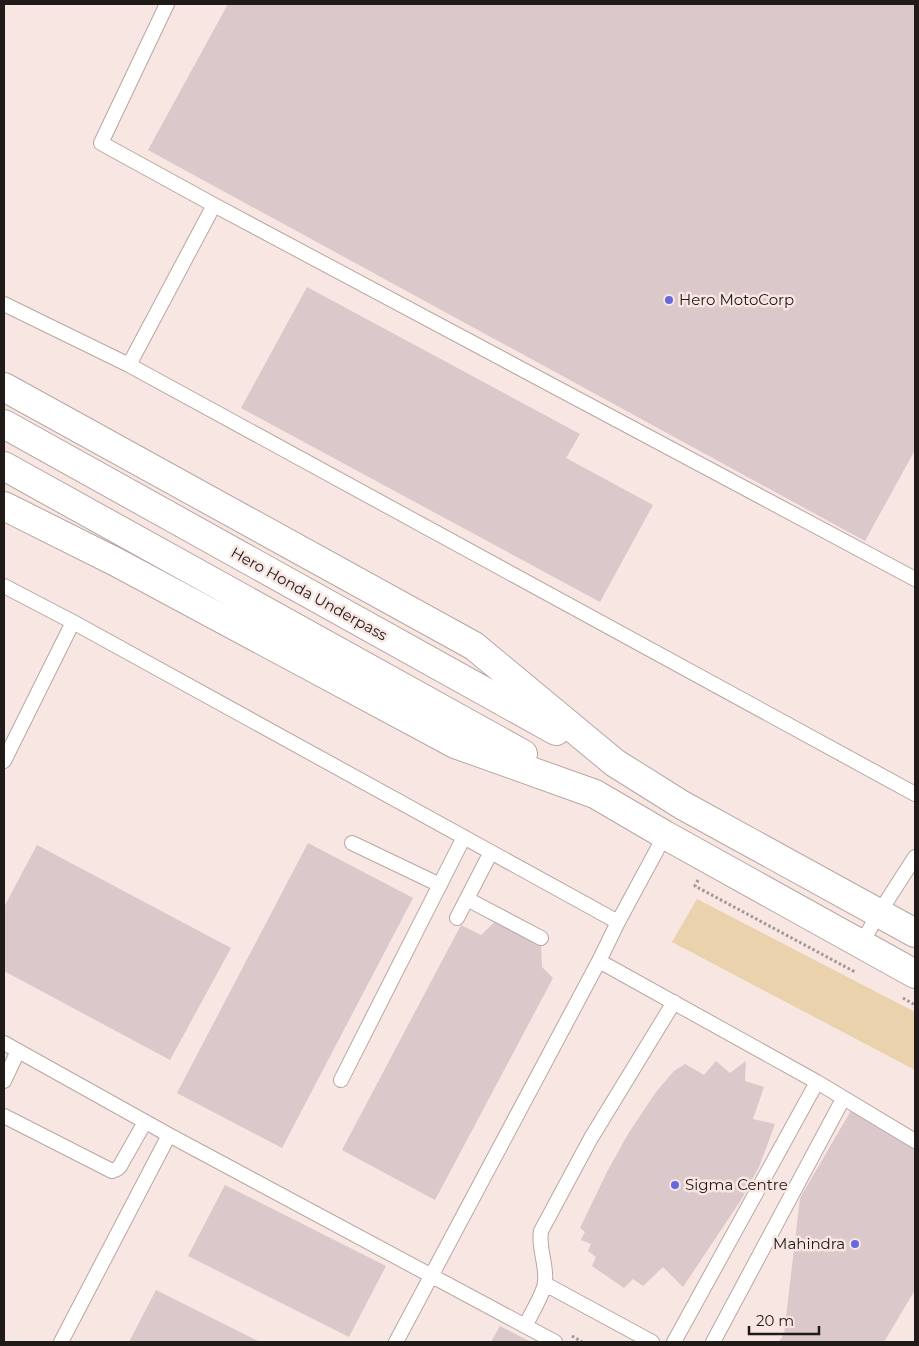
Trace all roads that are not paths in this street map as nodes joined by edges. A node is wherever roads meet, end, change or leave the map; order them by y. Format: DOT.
graph roads {
  1 [pos="167,4"];
  2 [pos="214,205"];
  3 [pos="4,304"];
  4 [pos="129,365"];
  5 [pos="4,387"];
  6 [pos="4,424"];
  7 [pos="4,466"];
  8 [pos="4,506"];
  9 [pos="915,579"];
  10 [pos="4,586"];
  11 [pos="73,622"];
  12 [pos="4,761"];
  13 [pos="615,763"];
  14 [pos="595,794"];
  15 [pos="915,794"];
  16 [pos="664,835"];
  17 [pos="464,837"];
  18 [pos="352,843"];
  19 [pos="491,852"];
  20 [pos="913,866"];
  21 [pos="440,885"];
  22 [pos="467,899"];
  23 [pos="879,912"];
  24 [pos="457,918"];
  25 [pos="618,922"];
  26 [pos="915,933"];
  27 [pos="541,938"];
  28 [pos="861,944"];
  29 [pos="600,961"];
  30 [pos="915,974"];
  31 [pos="674,1002"];
  32 [pos="4,1043"];
  33 [pos="18,1051"];
  34 [pos="341,1080"];
  35 [pos="4,1081"];
  36 [pos="817,1082"];
  37 [pos="843,1099"];
  38 [pos="4,1116"];
  39 [pos="145,1122"];
  40 [pos="168,1135"];
  41 [pos="915,1141"];
  42 [pos="431,1276"];
  43 [pos="545,1284"];
  44 [pos="526,1325"];
  45 [pos="61,1342"];
  46 [pos="396,1342"];
  47 [pos="556,1342"];
  48 [pos="652,1342"];
  49 [pos="674,1342"];
  50 [pos="713,1342"];
  1 -- 2 [label="lane"];
  2 -- 4 [label="lane"];
  2 -- 9 [label="lane"];
  3 -- 4 [label="lane"];
  4 -- 15 [label="lane"];
  5 -- 13 [label="main road"];
  6 -- 13 [label="main road, Hero Honda Underpass"];
  7 -- 14 [label="main road"];
  8 -- 14 [label="main road"];
  10 -- 11 [label="lane"];
  11 -- 12 [label="lane"];
  11 -- 17 [label="lane"];
  13 -- 23 [label="main road"];
  14 -- 16 [label="main road"];
  16 -- 25 [label="lane"];
  16 -- 28 [label="main road"];
  17 -- 19 [label="lane"];
  17 -- 21 [label="lane"];
  18 -- 21 [label="lane"];
  19 -- 22 [label="lane"];
  19 -- 25 [label="lane"];
  20 -- 23 [label="lane"];
  21 -- 34 [label="lane"];
  22 -- 24 [label="lane"];
  22 -- 27 [label="lane"];
  23 -- 26 [label="main road"];
  23 -- 28 [label="lane"];
  25 -- 29 [label="lane"];
  28 -- 30 [label="main road"];
  29 -- 31 [label="lane"];
  29 -- 42 [label="lane"];
  31 -- 36 [label="lane"];
  31 -- 43 [label="lane"];
  32 -- 33 [label="lane"];
  33 -- 35 [label="lane"];
  33 -- 39 [label="lane"];
  36 -- 37 [label="lane"];
  36 -- 49 [label="lane"];
  37 -- 41 [label="lane"];
  37 -- 50 [label="lane"];
  38 -- 39 [label="lane"];
  39 -- 40 [label="lane"];
  40 -- 42 [label="lane"];
  40 -- 45 [label="lane"];
  42 -- 44 [label="lane"];
  42 -- 46 [label="lane"];
  43 -- 44 [label="lane"];
  43 -- 48 [label="lane"];
  44 -- 47 [label="lane"];
}
